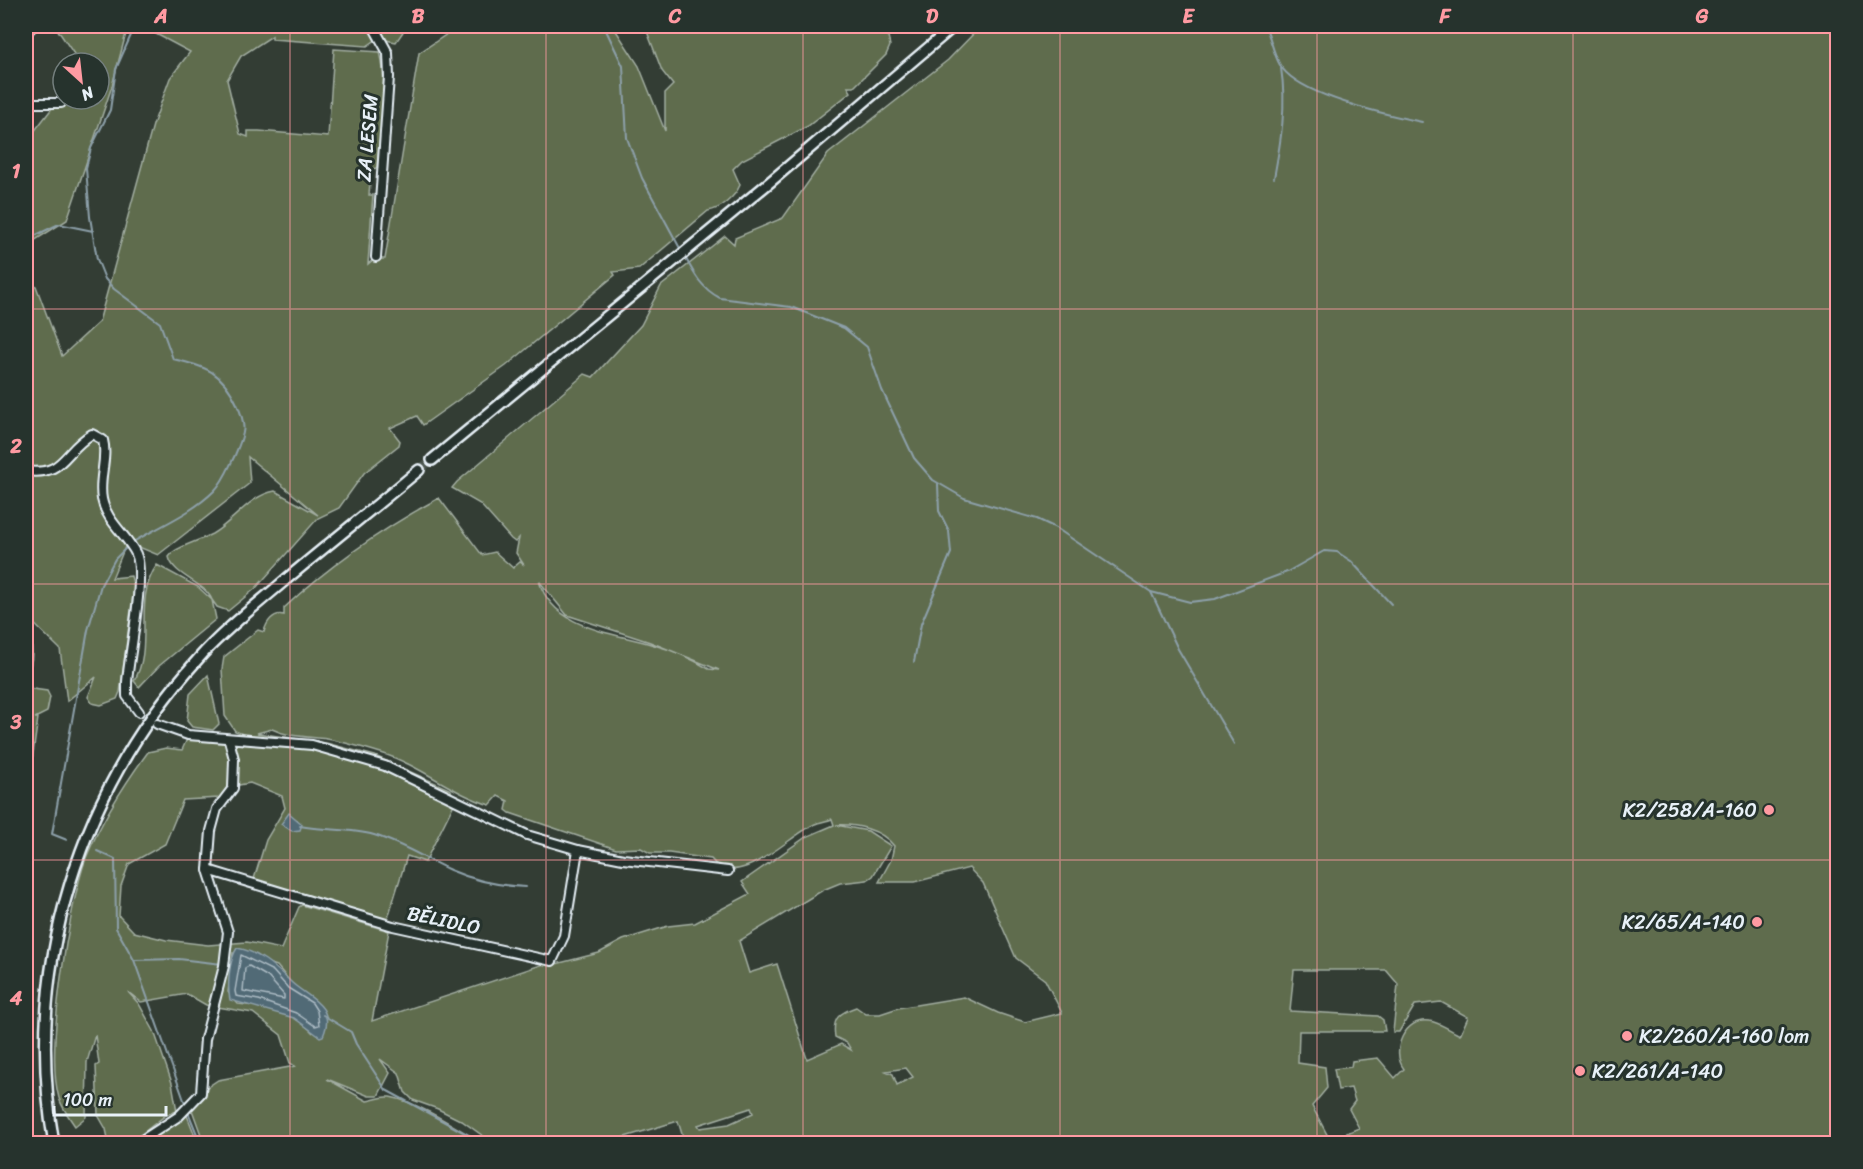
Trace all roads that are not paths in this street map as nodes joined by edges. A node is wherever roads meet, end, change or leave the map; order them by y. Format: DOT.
graph roads {
  1 [pos="33,26"];
  2 [pos="373,26"];
  3 [pos="954,26"];
  4 [pos="26,33"];
  5 [pos="26,103"];
  6 [pos="51,103"];
  7 [pos="376,257"];
  8 [pos="432,460"];
  9 [pos="419,470"];
  10 [pos="26,471"];
  11 [pos="139,712"];
  12 [pos="157,724"];
  13 [pos="229,740"];
  14 [pos="578,850"];
  15 [pos="208,870"];
  16 [pos="728,871"];
  17 [pos="54,1143"];
  18 [pos="136,1143"];
  1 -- 4 [label="street"];
  2 -- 7 [label="street, ZA LESEM"];
  3 -- 8 [label="main road"];
  5 -- 6 [label="street"];
  9 -- 17 [label="main road"];
  10 -- 11 [label="street"];
  12 -- 13 [label="street"];
  13 -- 14 [label="street"];
  13 -- 15 [label="street"];
  14 -- 15 [label="street, BĚLIDLO"];
  14 -- 16 [label="street"];
  15 -- 18 [label="street"];
}
